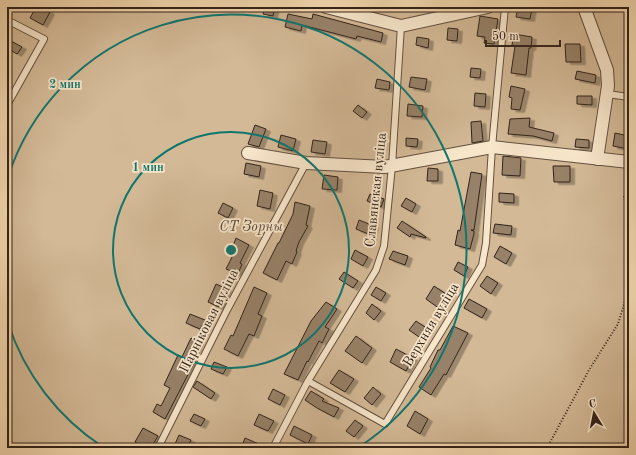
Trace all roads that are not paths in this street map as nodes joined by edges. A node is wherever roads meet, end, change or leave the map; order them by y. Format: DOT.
graph roads {
  1 [pos="326,7"];
  2 [pos="488,7"];
  3 [pos="505,7"];
  4 [pos="584,7"];
  5 [pos="7,20"];
  6 [pos="401,26"];
  7 [pos="607,94"];
  8 [pos="629,97"];
  9 [pos="7,105"];
  10 [pos="492,147"];
  11 [pos="248,154"];
  12 [pos="597,159"];
  13 [pos="629,162"];
  14 [pos="306,163"];
  15 [pos="392,166"];
  16 [pos="308,381"];
  17 [pos="158,448"];
  18 [pos="273,448"];
  1 -- 6 [label="street"];
  2 -- 6 [label="street"];
  3 -- 10 [label="lane"];
  4 -- 7 [label="street"];
  5 -- 9 [label="lane"];
  6 -- 15 [label="lane, Славянская вуліца"];
  7 -- 8 [label="lane"];
  7 -- 12 [label="street"];
  10 -- 12 [label="street"];
  10 -- 15 [label="street"];
  10 -- 16 [label="lane, Верхняя вуліца"];
  11 -- 14 [label="street"];
  12 -- 13 [label="street"];
  14 -- 15 [label="street"];
  14 -- 17 [label="lane, Парніковая вуліца"];
  15 -- 16 [label="lane, Славянская вуліца"];
  16 -- 18 [label="lane, Славянская вуліца"];
}
